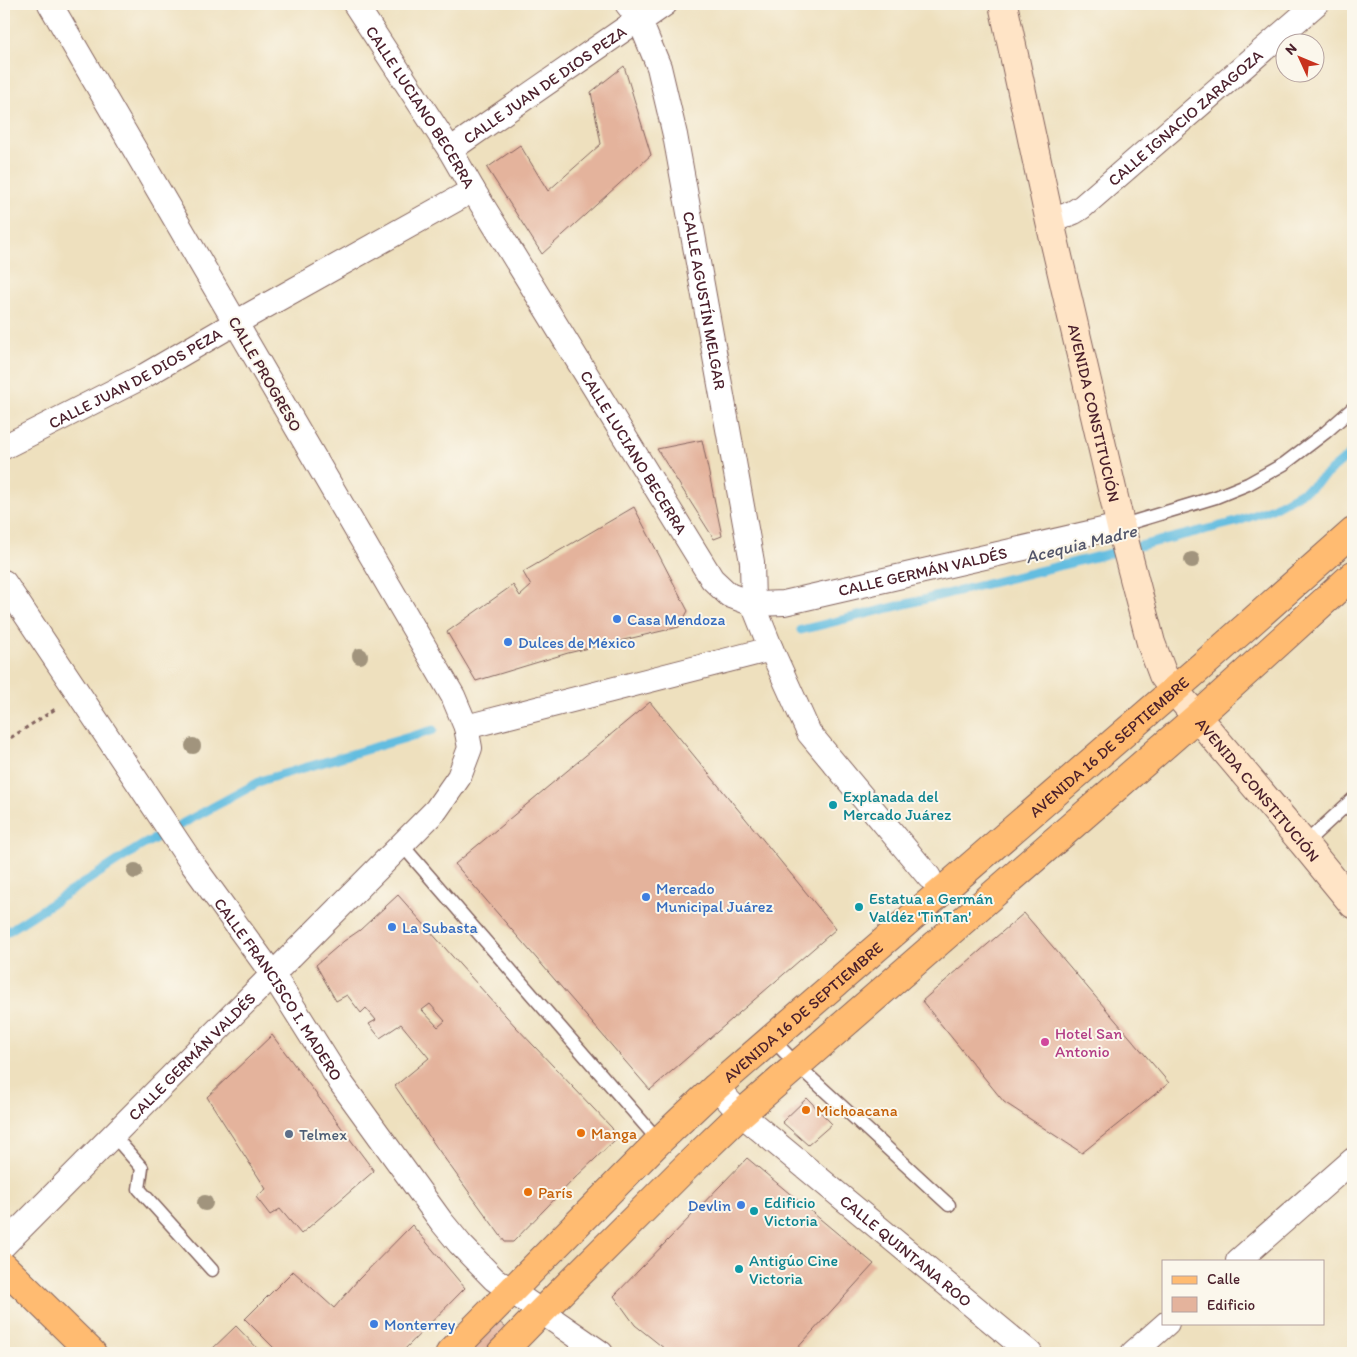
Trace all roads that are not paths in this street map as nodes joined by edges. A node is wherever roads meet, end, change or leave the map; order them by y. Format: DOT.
graph roads {
  1 [pos="50,4"];
  2 [pos="355,4"];
  3 [pos="665,4"];
  4 [pos="1003,4"];
  5 [pos="1316,4"];
  6 [pos="633,12"];
  7 [pos="450,150"];
  8 [pos="473,190"];
  9 [pos="1050,222"];
  10 [pos="235,323"];
  11 [pos="1353,408"];
  12 [pos="4,446"];
  13 [pos="1121,529"];
  14 [pos="1353,532"];
  15 [pos="1353,575"];
  16 [pos="4,582"];
  17 [pos="753,604"];
  18 [pos="771,649"];
  19 [pos="1174,690"];
  20 [pos="1197,717"];
  21 [pos="468,738"];
  22 [pos="1353,799"];
  23 [pos="1304,844"];
  24 [pos="402,845"];
  25 [pos="929,877"];
  26 [pos="1353,904"];
  27 [pos="273,975"];
  28 [pos="772,1039"];
  29 [pos="797,1065"];
  30 [pos="716,1087"];
  31 [pos="741,1114"];
  32 [pos="113,1135"];
  33 [pos="659,1141"];
  34 [pos="1353,1160"];
  35 [pos="949,1205"];
  36 [pos="4,1245"];
  37 [pos="1239,1260"];
  38 [pos="4,1267"];
  39 [pos="212,1270"];
  40 [pos="512,1291"];
  41 [pos="541,1312"];
  42 [pos="1166,1324"];
  43 [pos="92,1353"];
  44 [pos="450,1353"];
  45 [pos="501,1353"];
  46 [pos="601,1353"];
  47 [pos="1030,1353"];
  48 [pos="1132,1353"];
  1 -- 10 [label="street, CALLE PROGRESO"];
  2 -- 7 [label="street, CALLE LUCIANO BECERRA"];
  3 -- 6 [label="street, CALLE JUAN DE DIOS PEZA"];
  4 -- 9 [label="street, AVENIDA CONSTITUCIÓN"];
  5 -- 9 [label="street, CALLE IGNACIO ZARAGOZA"];
  6 -- 7 [label="street, CALLE JUAN DE DIOS PEZA"];
  6 -- 17 [label="street, CALLE AGUSTÍN MELGAR"];
  7 -- 8 [label="street, CALLE LUCIANO BECERRA"];
  8 -- 10 [label="street, CALLE JUAN DE DIOS PEZA"];
  8 -- 17 [label="street, CALLE LUCIANO BECERRA"];
  9 -- 13 [label="street, AVENIDA CONSTITUCIÓN"];
  10 -- 12 [label="street, CALLE JUAN DE DIOS PEZA"];
  10 -- 21 [label="street, CALLE PROGRESO"];
  11 -- 13 [label="lane"];
  13 -- 17 [label="street, CALLE GERMÁN VALDÉS"];
  13 -- 19 [label="street, AVENIDA CONSTITUCIÓN"];
  14 -- 19 [label="main road, AVENIDA 16 DE SEPTIEMBRE"];
  15 -- 20 [label="main road"];
  16 -- 27 [label="street, CALLE FRANCISCO I. MADERO"];
  17 -- 18 [label="street"];
  18 -- 21 [label="street"];
  18 -- 25 [label="street"];
  19 -- 20 [label="street, AVENIDA CONSTITUCIÓN"];
  19 -- 28 [label="main road, AVENIDA 16 DE SEPTIEMBRE"];
  20 -- 23 [label="street, AVENIDA CONSTITUCIÓN"];
  20 -- 29 [label="main road"];
  21 -- 24 [label="street, CALLE GERMÁN VALDÉS"];
  22 -- 23 [label="lane"];
  23 -- 26 [label="street, AVENIDA CONSTITUCIÓN"];
  24 -- 27 [label="street, CALLE GERMÁN VALDÉS"];
  24 -- 33 [label="lane"];
  27 -- 32 [label="street, CALLE GERMÁN VALDÉS"];
  27 -- 40 [label="street, CALLE FRANCISCO I. MADERO"];
  28 -- 29 [label="lane"];
  28 -- 30 [label="main road, AVENIDA 16 DE SEPTIEMBRE"];
  29 -- 31 [label="main road"];
  29 -- 35 [label="lane"];
  30 -- 31 [label="street, CALLE QUINTANA ROO"];
  30 -- 33 [label="main road, AVENIDA 16 DE SEPTIEMBRE"];
  31 -- 41 [label="main road"];
  31 -- 47 [label="street, CALLE QUINTANA ROO"];
  32 -- 36 [label="street, CALLE GERMÁN VALDÉS"];
  32 -- 39 [label="lane"];
  33 -- 40 [label="main road, AVENIDA 16 DE SEPTIEMBRE"];
  34 -- 37 [label="street"];
  38 -- 43 [label="main road"];
  40 -- 41 [label="street, CALLE FRANCISCO I. MADERO"];
  40 -- 44 [label="main road, AVENIDA 16 DE SEPTIEMBRE"];
  41 -- 45 [label="main road"];
  41 -- 46 [label="street, CALLE FRANCISCO I. MADERO"];
  42 -- 48 [label="street"];
}
